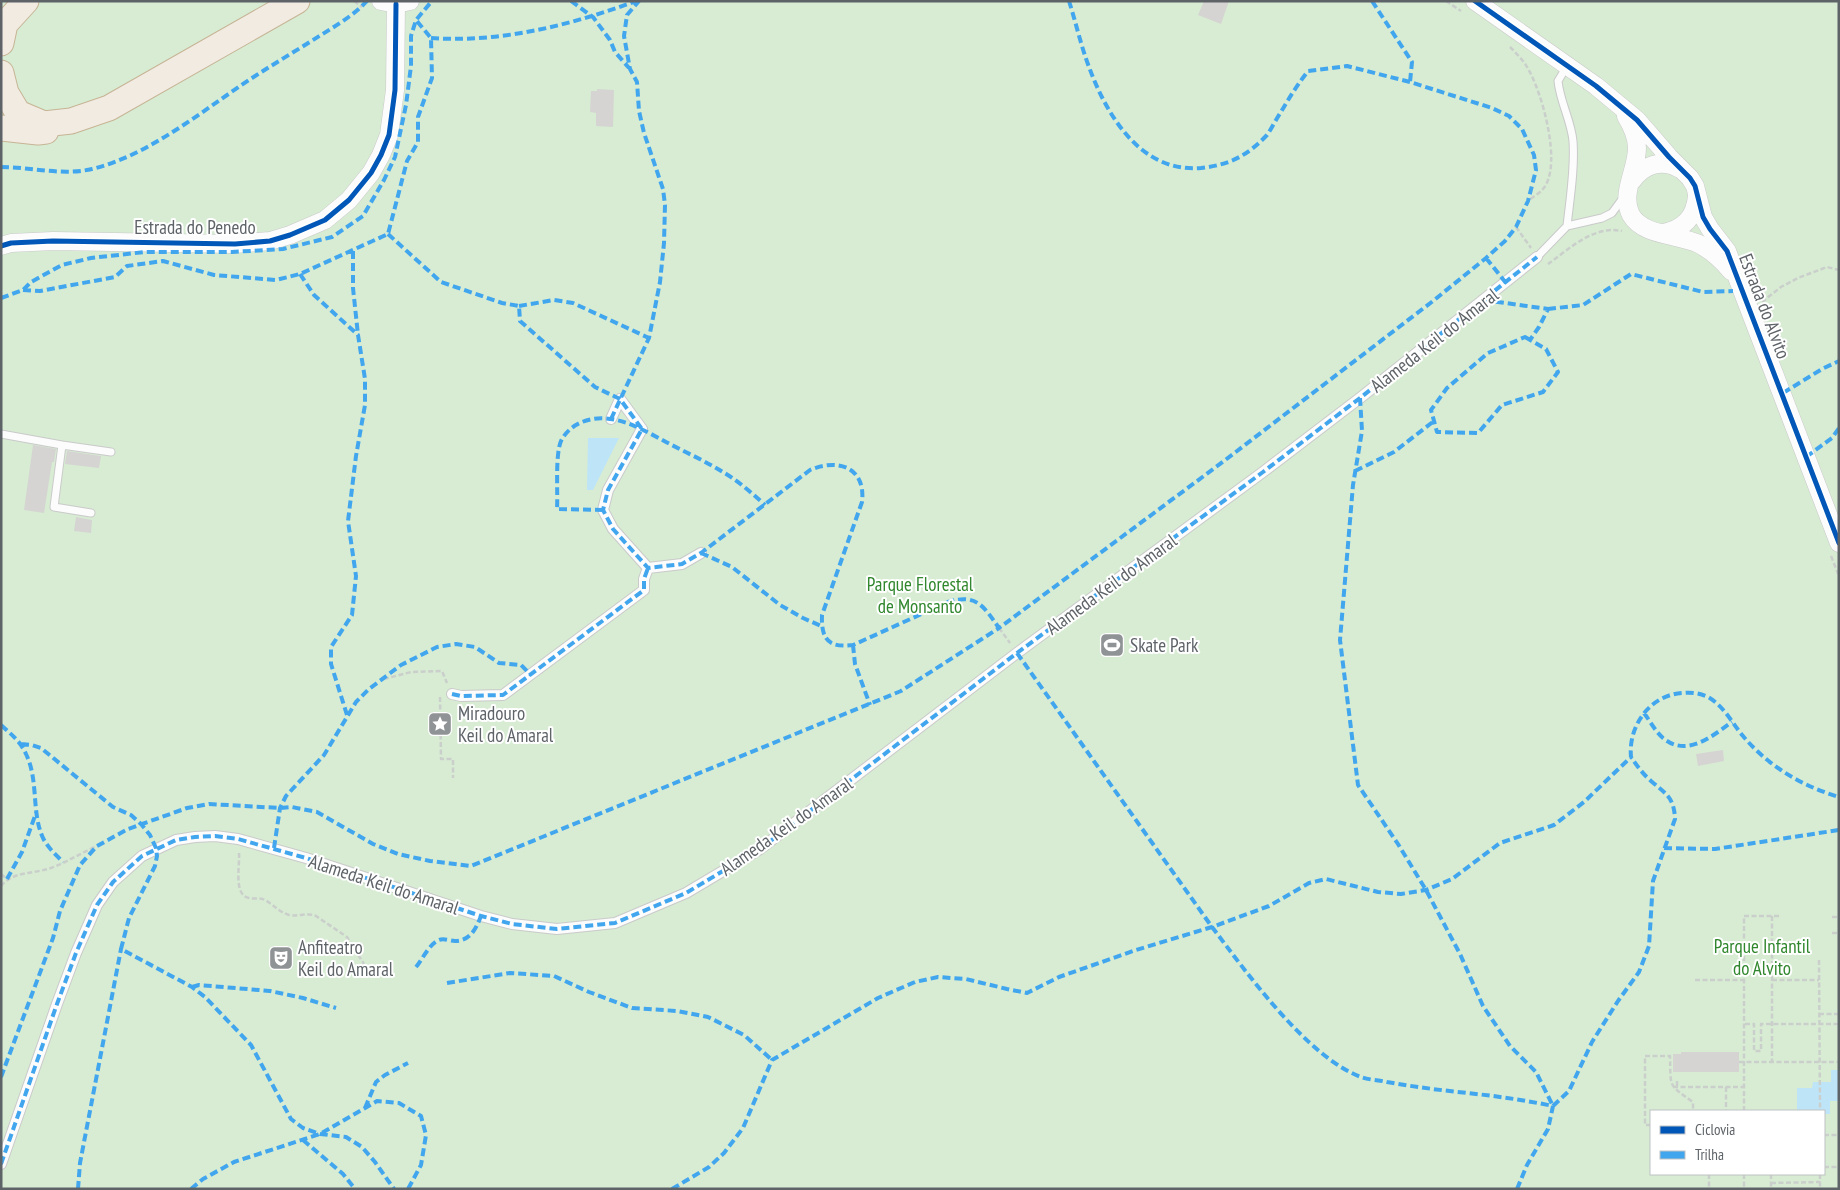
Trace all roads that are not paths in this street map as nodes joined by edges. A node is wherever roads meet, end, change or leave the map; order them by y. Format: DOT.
graph roads {
  1 [pos="26,1"];
  2 [pos="297,1"];
  3 [pos="316,1"];
  4 [pos="396,2"];
  5 [pos="1471,8"];
  6 [pos="1,43"];
  7 [pos="1567,66"];
  8 [pos="1,73"];
  9 [pos="1622,108"];
  10 [pos="1,128"];
  11 [pos="1685,172"];
  12 [pos="1630,185"];
  13 [pos="1697,195"];
  14 [pos="1567,226"];
  15 [pos="1663,233"];
  16 [pos="1,246"];
  17 [pos="1537,258"];
  18 [pos="1738,279"];
  19 [pos="611,419"];
  20 [pos="1,434"];
  21 [pos="62,445"];
  22 [pos="112,452"];
  23 [pos="91,513"];
  24 [pos="1834,546"];
  25 [pos="701,553"];
  26 [pos="648,568"];
  27 [pos="452,694"];
  28 [pos="1,1164"];
  1 -- 6 [label="highway"];
  2 -- 8 [label="highway"];
  3 -- 10 [label="highway"];
  4 -- 16 [label="street, Estrada do Penedo"];
  5 -- 7 [label="street, Estrada do Alvito"];
  7 -- 9 [label="street, Estrada do Alvito"];
  7 -- 14 [label="lane"];
  9 -- 11 [label="street, Estrada do Alvito"];
  9 -- 12 [label="street, Estrada do Alvito"];
  11 -- 12 [label="street"];
  11 -- 13 [label="street, Estrada do Alvito"];
  12 -- 14 [label="lane"];
  12 -- 15 [label="street, Estrada do Alvito"];
  13 -- 15 [label="street"];
  13 -- 18 [label="street, Estrada do Alvito"];
  14 -- 17 [label="lane"];
  15 -- 18 [label="street, Estrada do Alvito"];
  17 -- 28 [label="street, Alameda Keil do Amaral"];
  18 -- 24 [label="street, Estrada do Alvito"];
  19 -- 26 [label="street"];
  20 -- 21 [label="lane"];
  21 -- 22 [label="lane"];
  21 -- 23 [label="lane"];
  25 -- 26 [label="street"];
  26 -- 27 [label="street"];
}
